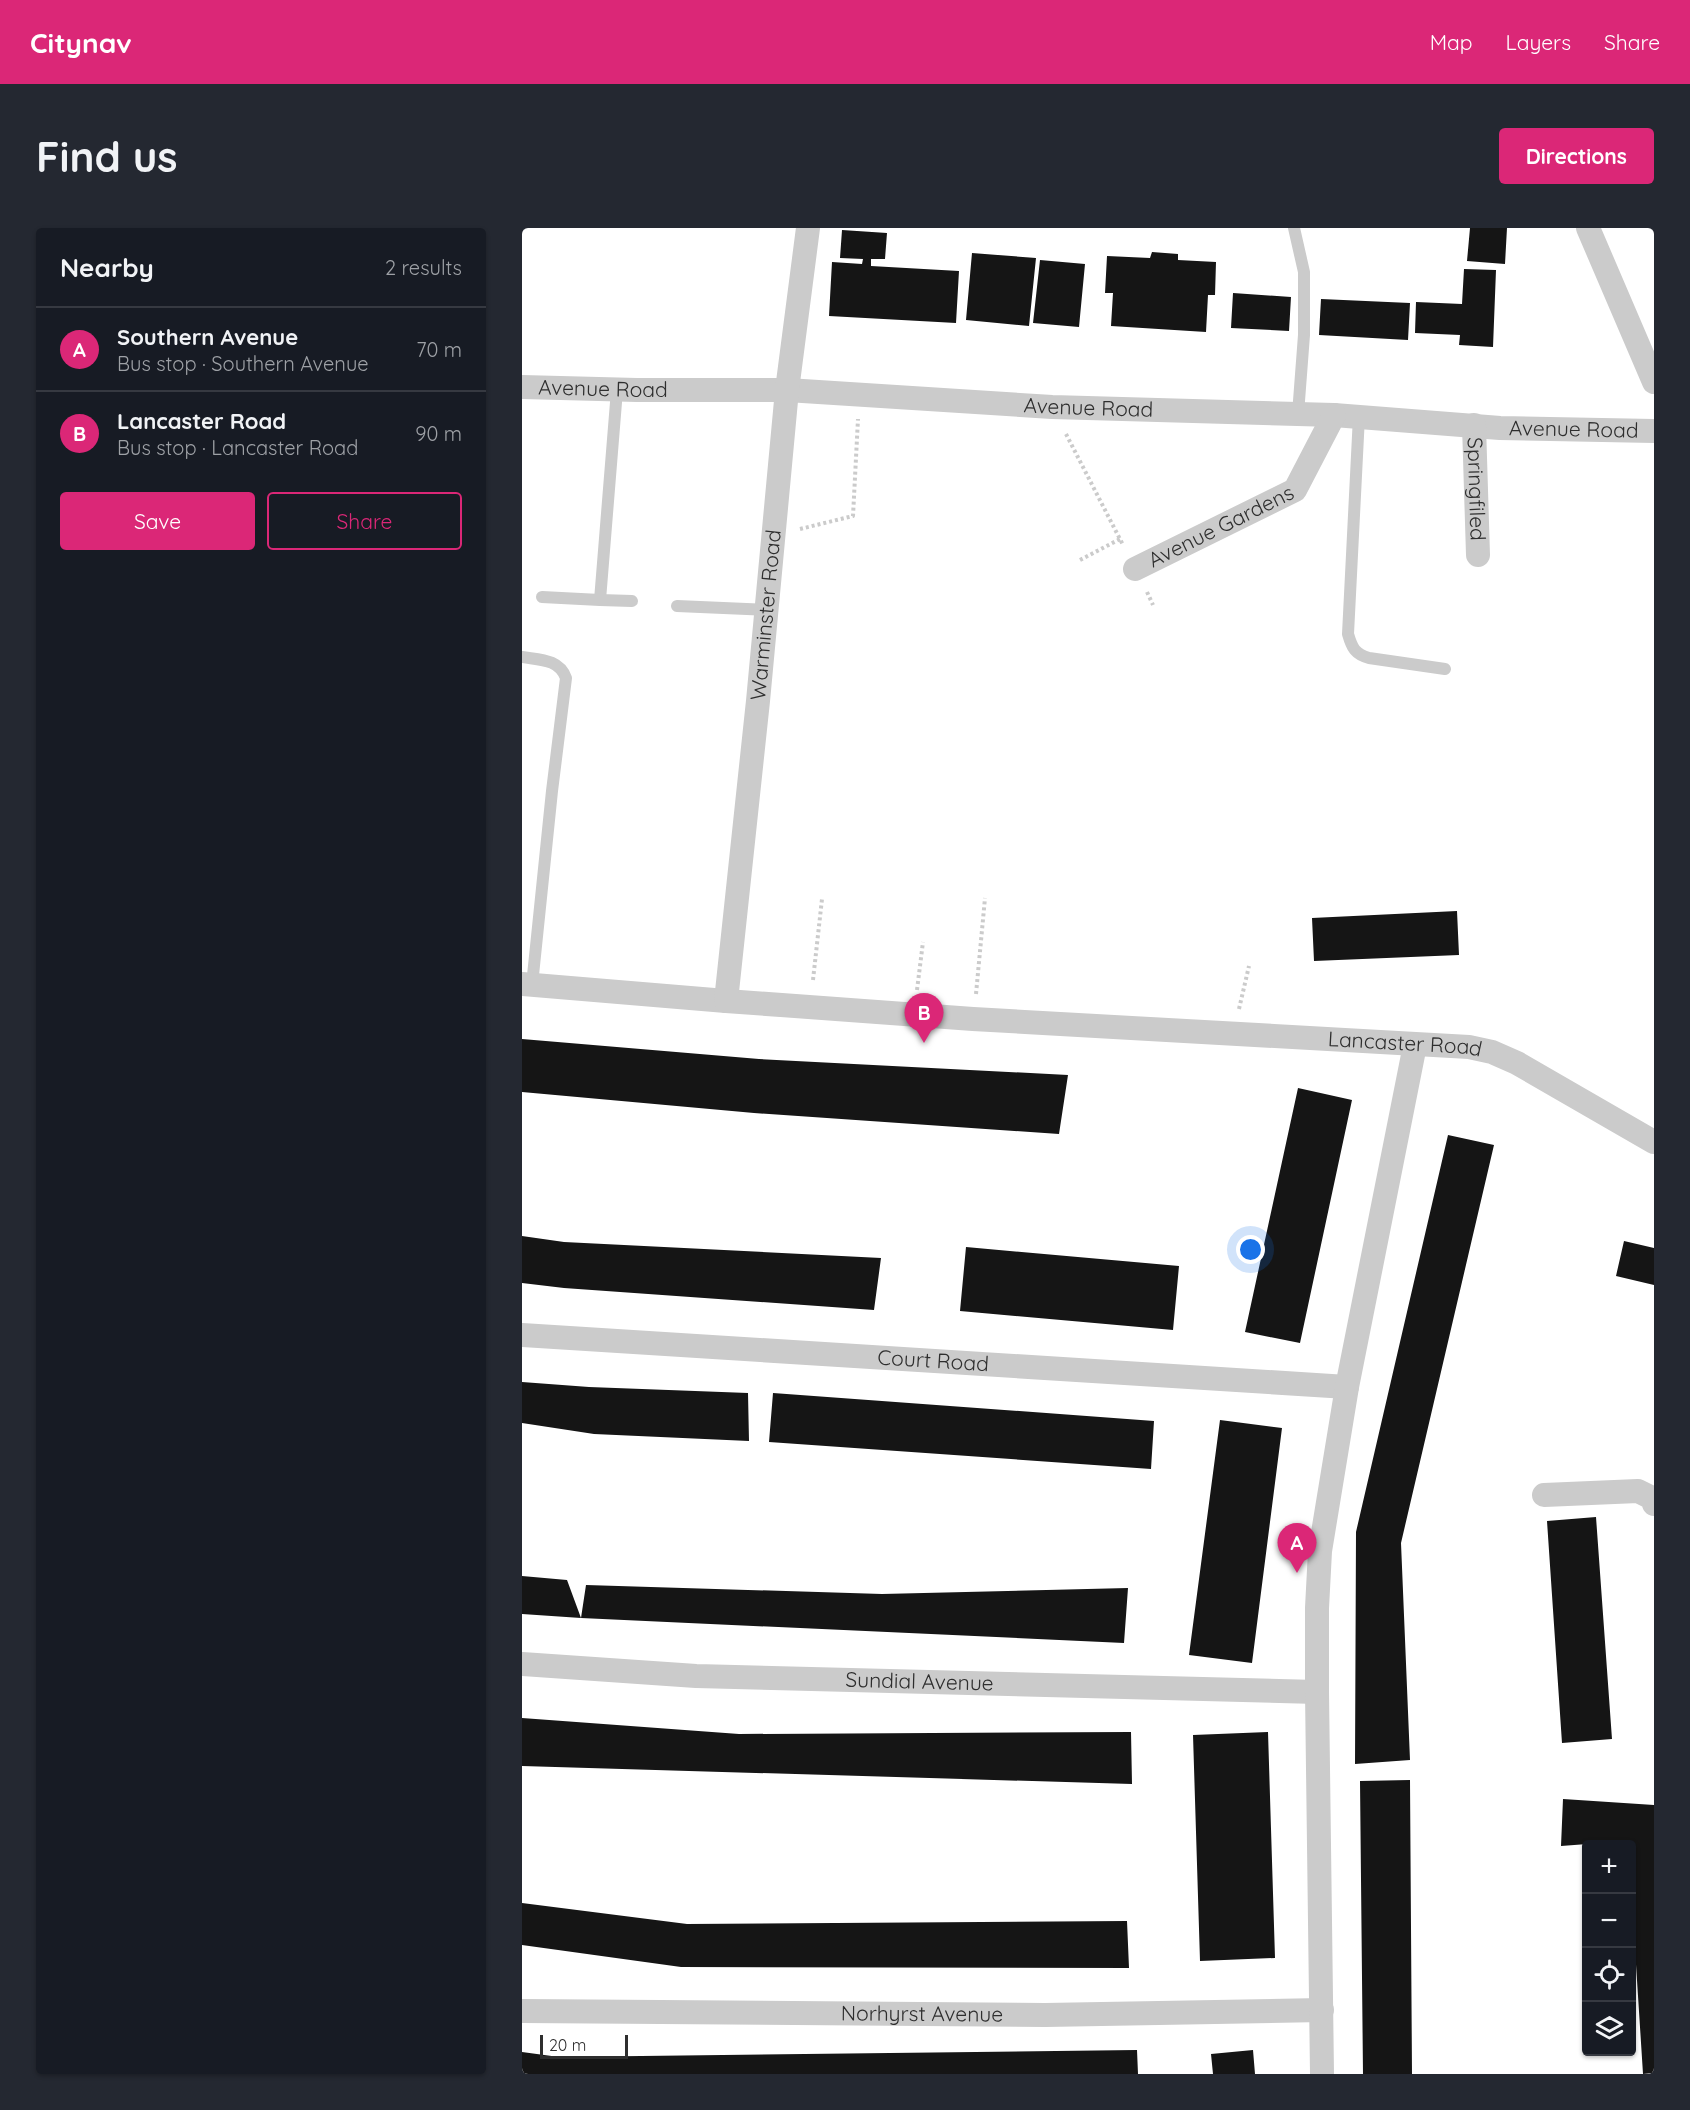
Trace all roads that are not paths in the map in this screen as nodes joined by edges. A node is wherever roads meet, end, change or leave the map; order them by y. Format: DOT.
graph roads {
  1 [pos="808,228"];
  2 [pos="1294,228"];
  3 [pos="1588,228"];
  4 [pos="1654,382"];
  5 [pos="522,387"];
  6 [pos="617,390"];
  7 [pos="787,390"];
  8 [pos="1298,414"];
  9 [pos="1334,415"];
  10 [pos="1359,416"];
  11 [pos="1474,425"];
  12 [pos="1654,431"];
  13 [pos="1478,555"];
  14 [pos="1135,569"];
  15 [pos="542,597"];
  16 [pos="600,600"];
  17 [pos="632,601"];
  18 [pos="677,606"];
  19 [pos="767,610"];
  20 [pos="522,657"];
  21 [pos="1445,669"];
  22 [pos="527,985"];
  23 [pos="726,1001"];
  24 [pos="1415,1045"];
  25 [pos="1654,1142"];
  26 [pos="522,1335"];
  27 [pos="1347,1387"];
  28 [pos="1544,1495"];
  29 [pos="1654,1504"];
  30 [pos="522,1664"];
  31 [pos="1317,1692"];
  32 [pos="1322,2010"];
  33 [pos="522,2011"];
  34 [pos="1322,2074"];
  1 -- 7 [label="street, Warminster Road"];
  2 -- 8 [label="lane"];
  3 -- 4 [label="street"];
  5 -- 6 [label="street, Avenue Road"];
  6 -- 7 [label="street, Avenue Road"];
  6 -- 16 [label="lane"];
  7 -- 8 [label="street, Avenue Road"];
  7 -- 19 [label="street, Warminster Road"];
  8 -- 9 [label="street, Avenue Road"];
  9 -- 10 [label="street, Avenue Road"];
  9 -- 14 [label="street, Avenue Gardens"];
  10 -- 11 [label="street, Avenue Road"];
  10 -- 21 [label="lane"];
  11 -- 12 [label="street, Avenue Road"];
  11 -- 13 [label="street, Springfiled"];
  15 -- 16 [label="lane"];
  16 -- 17 [label="lane"];
  18 -- 19 [label="lane"];
  19 -- 23 [label="street, Warminster Road"];
  20 -- 22 [label="lane"];
  22 -- 23 [label="street, Lancaster Road"];
  23 -- 24 [label="street, Lancaster Road"];
  24 -- 25 [label="street, Lancaster Road"];
  24 -- 27 [label="street"];
  26 -- 27 [label="street, Court Road"];
  27 -- 31 [label="street"];
  28 -- 29 [label="street"];
  30 -- 31 [label="street, Sundial Avenue"];
  31 -- 32 [label="street"];
  32 -- 33 [label="street, Norhyrst Avenue"];
  32 -- 34 [label="street"];
}
